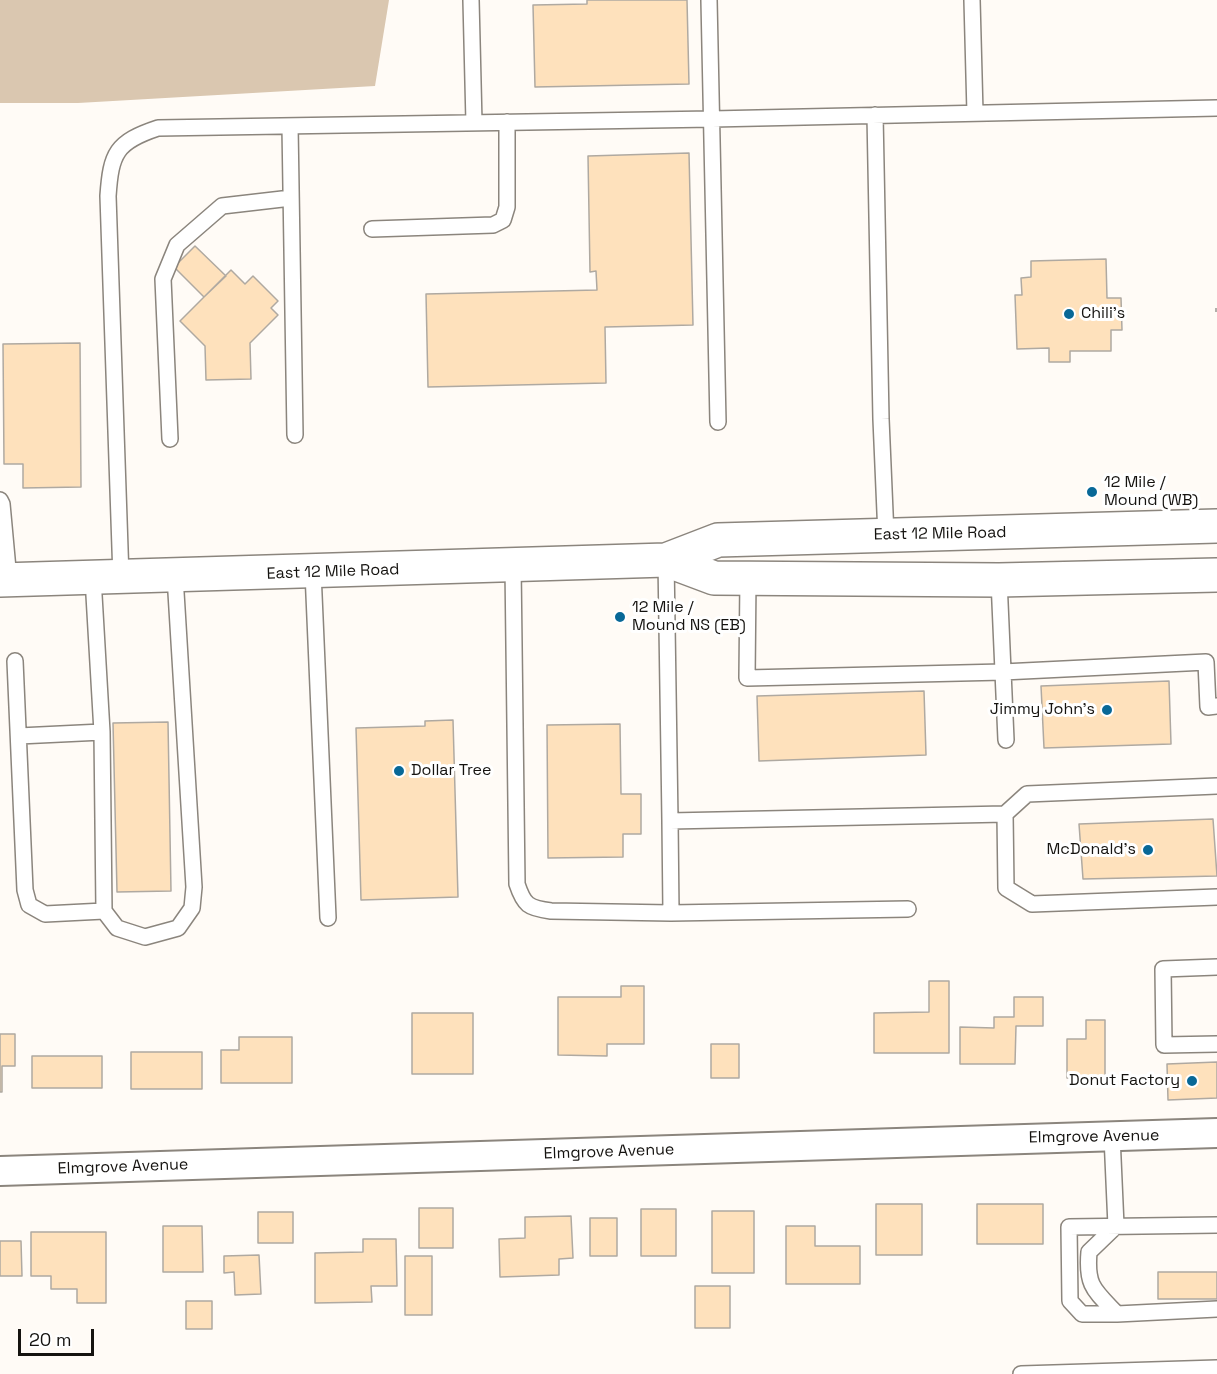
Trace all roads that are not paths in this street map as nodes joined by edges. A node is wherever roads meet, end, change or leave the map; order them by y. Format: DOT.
graph roads {
  1 [pos="471,0"];
  2 [pos="709,0"];
  3 [pos="972,0"];
  4 [pos="1217,108"];
  5 [pos="975,113"];
  6 [pos="875,115"];
  7 [pos="712,119"];
  8 [pos="507,122"];
  9 [pos="474,123"];
  10 [pos="290,126"];
  11 [pos="291,198"];
  12 [pos="372,229"];
  13 [pos="718,422"];
  14 [pos="295,435"];
  15 [pos="170,439"];
  16 [pos="0,500"];
  17 [pos="1217,526"];
  18 [pos="886,536"];
  19 [pos="666,560"];
  20 [pos="513,566"];
  21 [pos="313,572"];
  22 [pos="1217,575"];
  23 [pos="175,576"];
  24 [pos="107,578"];
  25 [pos="748,578"];
  26 [pos="5,580"];
  27 [pos="999,580"];
  28 [pos="15,661"];
  29 [pos="1003,672"];
  30 [pos="1217,706"];
  31 [pos="102,732"];
  32 [pos="19,736"];
  33 [pos="1006,740"];
  34 [pos="1217,786"];
  35 [pos="1005,814"];
  36 [pos="670,821"];
  37 [pos="1217,897"];
  38 [pos="908,909"];
  39 [pos="104,910"];
  40 [pos="671,913"];
  41 [pos="328,918"];
  42 [pos="1217,967"];
  43 [pos="1217,1044"];
  44 [pos="1217,1133"];
  45 [pos="1112,1136"];
  46 [pos="0,1171"];
  47 [pos="1217,1225"];
  48 [pos="1116,1226"];
  49 [pos="1217,1309"];
  50 [pos="1117,1314"];
  51 [pos="1217,1368"];
  52 [pos="1022,1374"];
  1 -- 9 [label="lane"];
  2 -- 7 [label="lane"];
  3 -- 5 [label="lane"];
  4 -- 5 [label="lane"];
  5 -- 6 [label="lane"];
  6 -- 7 [label="lane"];
  6 -- 18 [label="lane"];
  7 -- 8 [label="lane"];
  7 -- 13 [label="lane"];
  8 -- 9 [label="lane"];
  8 -- 12 [label="lane"];
  9 -- 10 [label="lane"];
  10 -- 11 [label="lane"];
  10 -- 24 [label="lane"];
  11 -- 14 [label="lane"];
  11 -- 15 [label="lane"];
  16 -- 26 [label="lane"];
  17 -- 18 [label="main road, East 12 Mile Road"];
  18 -- 19 [label="main road, East 12 Mile Road"];
  19 -- 20 [label="main road, East 12 Mile Road"];
  19 -- 25 [label="main road, East 12 Mile Road"];
  19 -- 36 [label="lane"];
  20 -- 21 [label="main road, East 12 Mile Road"];
  20 -- 40 [label="lane"];
  21 -- 23 [label="main road, East 12 Mile Road"];
  21 -- 41 [label="lane"];
  22 -- 27 [label="main road, East 12 Mile Road"];
  23 -- 24 [label="main road, East 12 Mile Road"];
  23 -- 39 [label="lane"];
  24 -- 26 [label="main road, East 12 Mile Road"];
  24 -- 31 [label="lane"];
  25 -- 27 [label="main road, East 12 Mile Road"];
  25 -- 29 [label="lane"];
  27 -- 29 [label="lane"];
  28 -- 32 [label="lane"];
  29 -- 30 [label="lane"];
  29 -- 33 [label="lane"];
  31 -- 32 [label="lane"];
  31 -- 39 [label="lane"];
  32 -- 39 [label="lane"];
  34 -- 35 [label="lane"];
  35 -- 36 [label="lane"];
  35 -- 37 [label="lane"];
  36 -- 40 [label="lane"];
  38 -- 40 [label="lane"];
  42 -- 43 [label="lane"];
  44 -- 45 [label="street, Elmgrove Avenue"];
  45 -- 46 [label="street, Elmgrove Avenue"];
  45 -- 48 [label="lane"];
  47 -- 48 [label="lane"];
  48 -- 50 [label="lane"];
  48 -- 50 [label="lane"];
  49 -- 50 [label="lane"];
  51 -- 52 [label="lane"];
}
